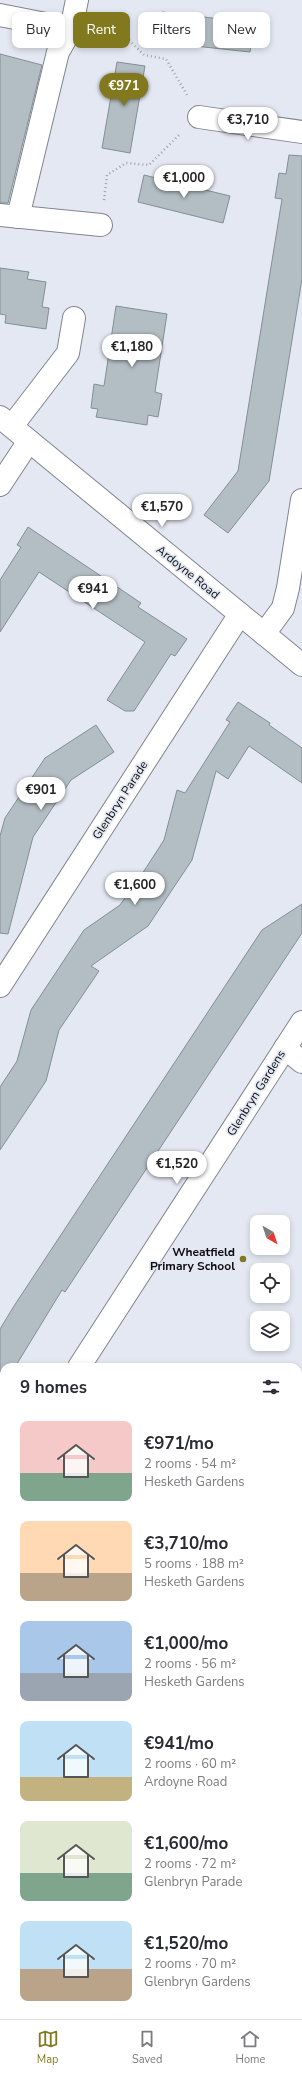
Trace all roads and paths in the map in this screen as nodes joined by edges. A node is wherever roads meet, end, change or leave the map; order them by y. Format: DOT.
graph roads {
  1 [pos="77,0"];
  2 [pos="0,15"];
  3 [pos="71,29"];
  4 [pos="199,116"];
  5 [pos="302,132"];
  6 [pos="9,216"];
  7 [pos="101,225"];
  8 [pos="74,318"];
  9 [pos="6,421"];
  10 [pos="29,440"];
  11 [pos="0,485"];
  12 [pos="302,500"];
  13 [pos="240,614"];
  14 [pos="264,634"];
  15 [pos="302,665"];
  16 [pos="0,986"];
  17 [pos="302,1022"];
  18 [pos="285,1048"];
  19 [pos="302,1062"];
  20 [pos="82,1363"];
  1 -- 3 [label="street"];
  2 -- 3 [label="street"];
  3 -- 4 [label="path"];
  3 -- 6 [label="street"];
  4 -- 5 [label="street"];
  4 -- 7 [label="path"];
  6 -- 7 [label="street"];
  8 -- 9 [label="street"];
  9 -- 10 [label="street, Ardoyne Road"];
  10 -- 11 [label="street"];
  10 -- 13 [label="street, Ardoyne Road"];
  12 -- 14 [label="street"];
  13 -- 14 [label="street, Ardoyne Road"];
  13 -- 16 [label="street, Glenbryn Parade"];
  14 -- 15 [label="street, Ardoyne Road"];
  17 -- 18 [label="street, Glenbryn Gardens"];
  18 -- 19 [label="street"];
  18 -- 20 [label="street, Glenbryn Gardens"];
}
